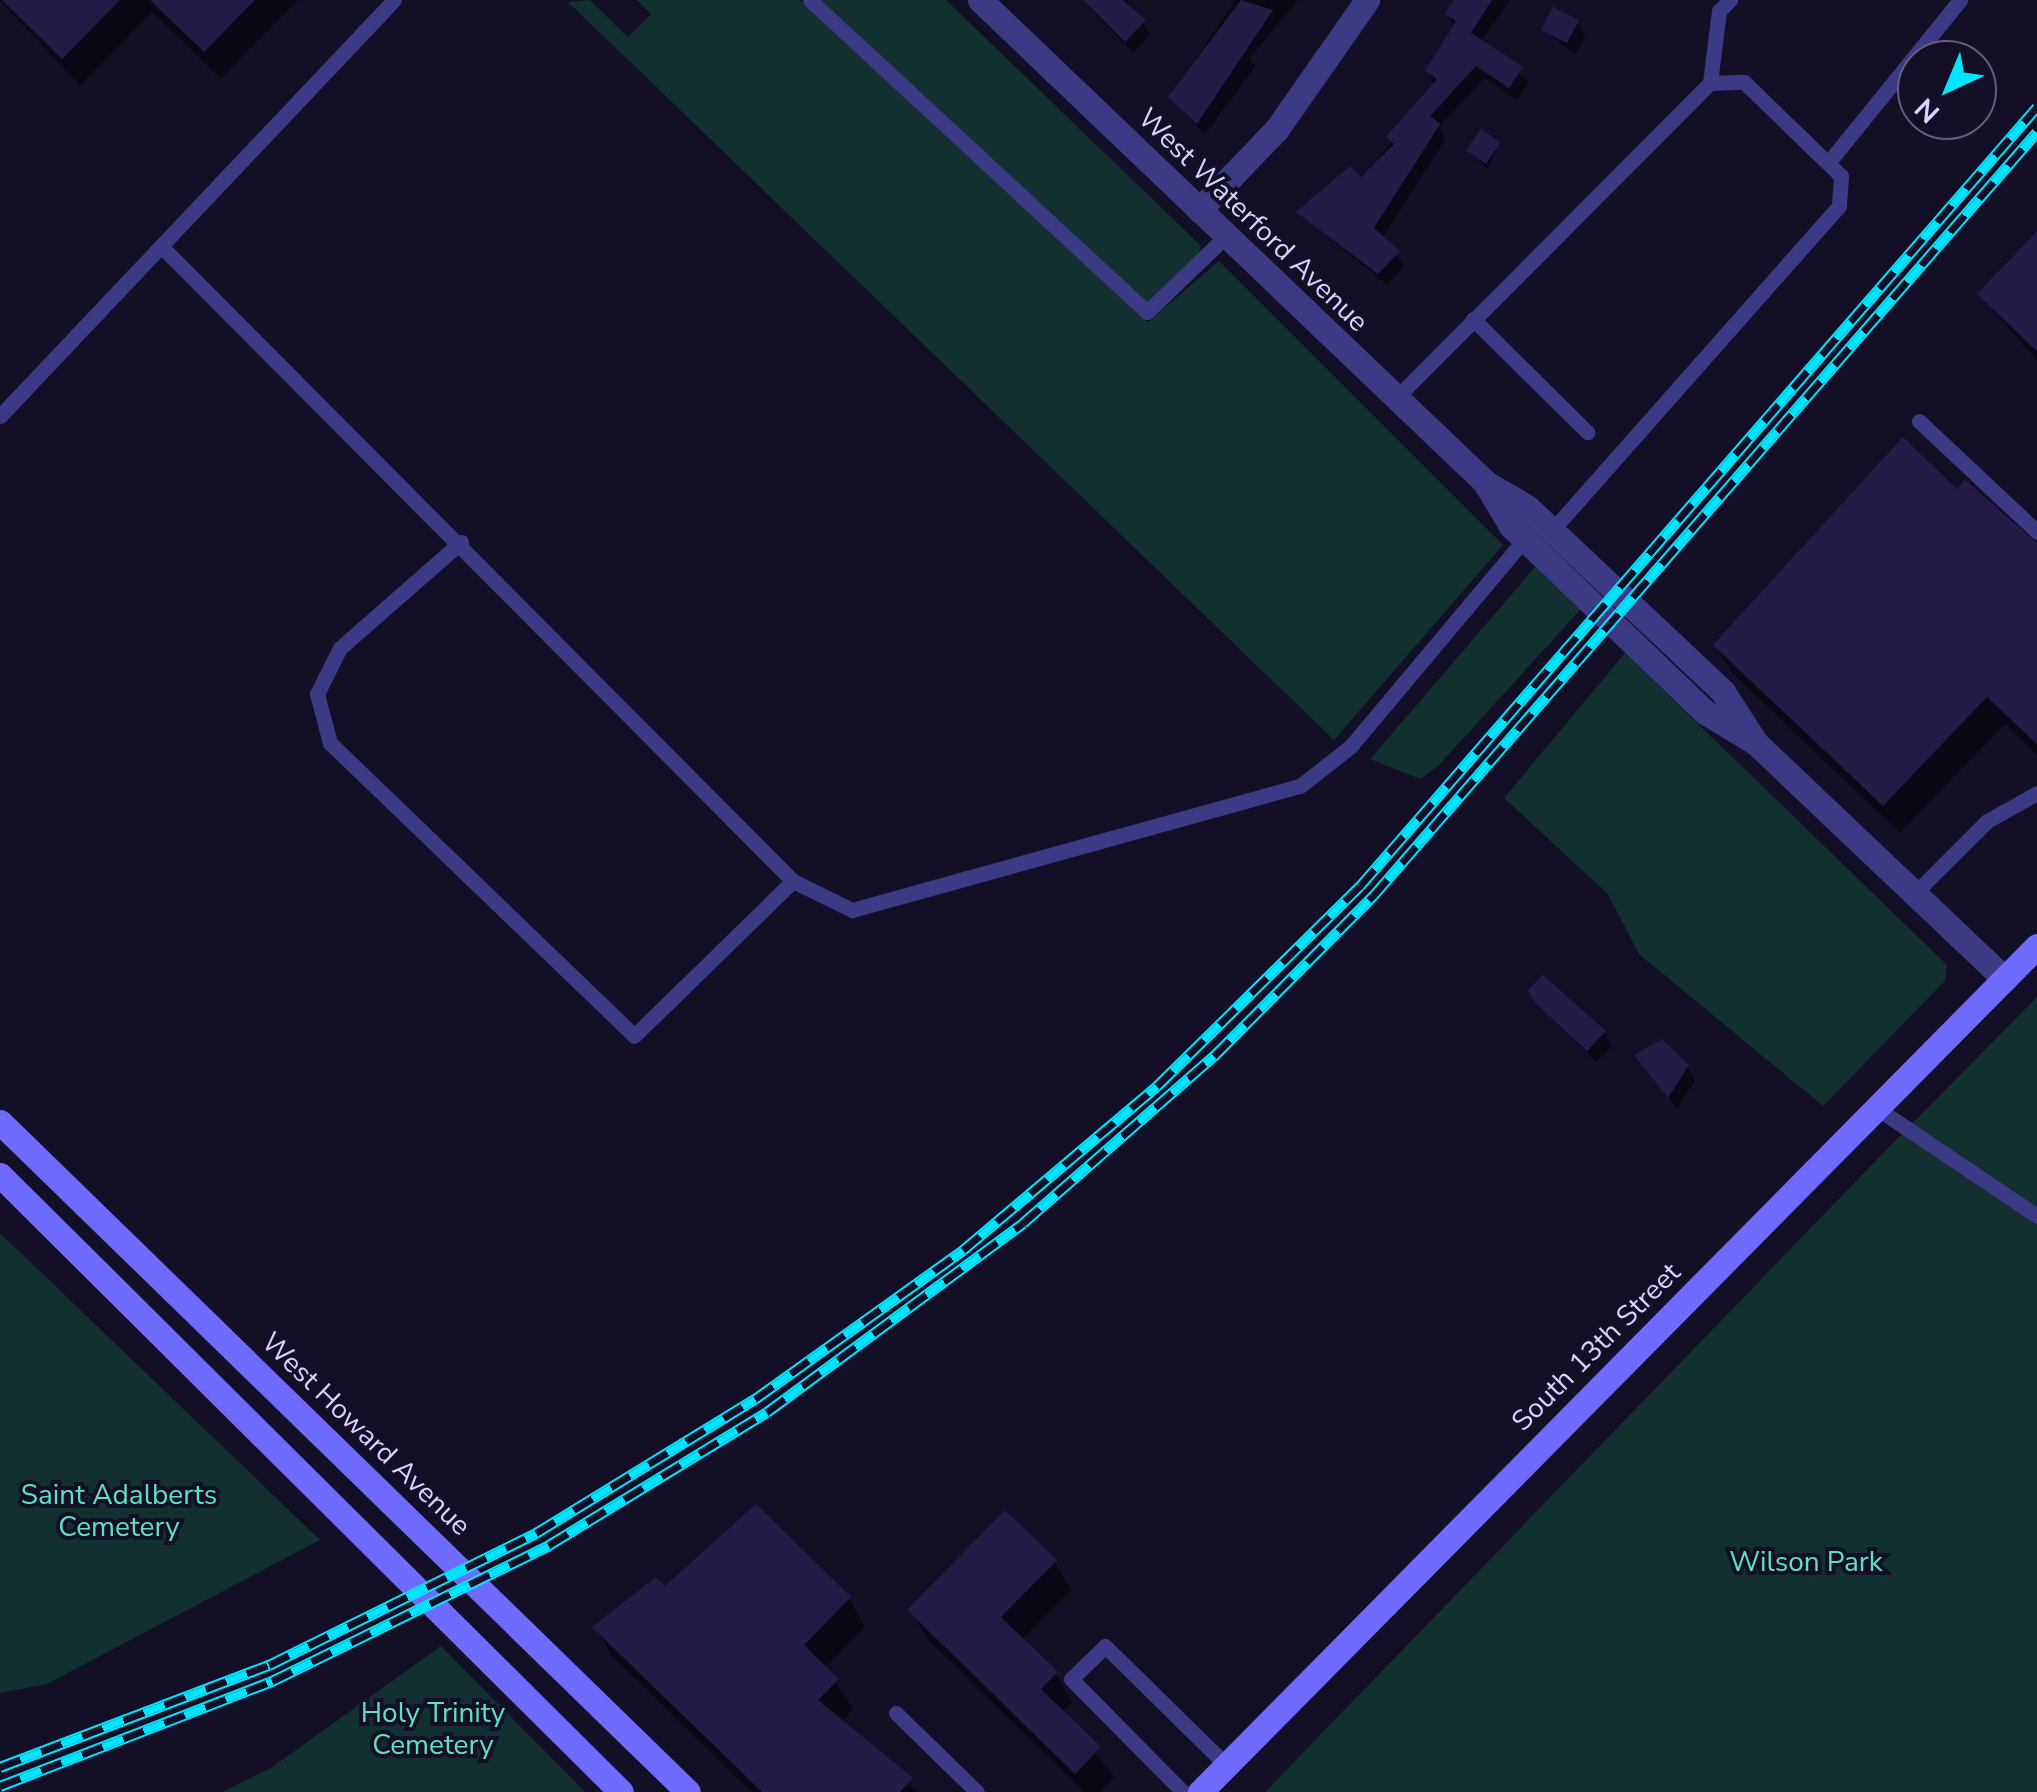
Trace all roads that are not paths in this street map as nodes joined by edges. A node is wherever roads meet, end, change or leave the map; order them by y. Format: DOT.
graph roads {
  1 [pos="394,0"];
  2 [pos="810,0"];
  3 [pos="980,0"];
  4 [pos="1368,0"];
  5 [pos="1730,0"];
  6 [pos="1960,0"];
  7 [pos="1710,83"];
  8 [pos="1828,164"];
  9 [pos="1200,210"];
  10 [pos="1226,236"];
  11 [pos="164,249"];
  12 [pos="1473,319"];
  13 [pos="1396,398"];
  14 [pos="0,416"];
  15 [pos="1919,421"];
  16 [pos="1587,432"];
  17 [pos="1539,530"];
  18 [pos="2037,532"];
  19 [pos="461,542"];
  20 [pos="2037,793"];
  21 [pos="793,881"];
  22 [pos="1915,893"];
  23 [pos="2037,946"];
  24 [pos="2005,978"];
  25 [pos="1876,1108"];
  26 [pos="0,1122"];
  27 [pos="0,1175"];
  28 [pos="2037,1216"];
  29 [pos="896,1713"];
  30 [pos="1226,1766"];
  31 [pos="621,1792"];
  32 [pos="688,1792"];
  33 [pos="977,1792"];
  34 [pos="1183,1792"];
  35 [pos="1200,1792"];
  1 -- 11 [label="lane"];
  2 -- 10 [label="lane"];
  3 -- 9 [label="street, West Waterford Avenue"];
  4 -- 9 [label="street"];
  5 -- 7 [label="lane"];
  6 -- 8 [label="lane"];
  7 -- 8 [label="lane"];
  7 -- 12 [label="lane"];
  8 -- 17 [label="lane"];
  9 -- 10 [label="street, West Waterford Avenue"];
  10 -- 13 [label="street, West Waterford Avenue"];
  11 -- 14 [label="lane"];
  11 -- 19 [label="lane"];
  12 -- 13 [label="lane"];
  12 -- 16 [label="lane"];
  13 -- 17 [label="street, West Waterford Avenue"];
  15 -- 18 [label="lane"];
  17 -- 21 [label="lane"];
  17 -- 22 [label="street, West Waterford Avenue"];
  19 -- 21 [label="lane"];
  19 -- 21 [label="lane"];
  20 -- 22 [label="lane"];
  22 -- 24 [label="street, West Waterford Avenue"];
  23 -- 24 [label="main road, South 13th Street"];
  24 -- 25 [label="main road, South 13th Street"];
  25 -- 28 [label="lane"];
  25 -- 30 [label="main road, South 13th Street"];
  26 -- 32 [label="main road, West Howard Avenue"];
  27 -- 31 [label="main road"];
  29 -- 33 [label="lane"];
  30 -- 34 [label="lane"];
  30 -- 35 [label="main road, South 13th Street"];
}
